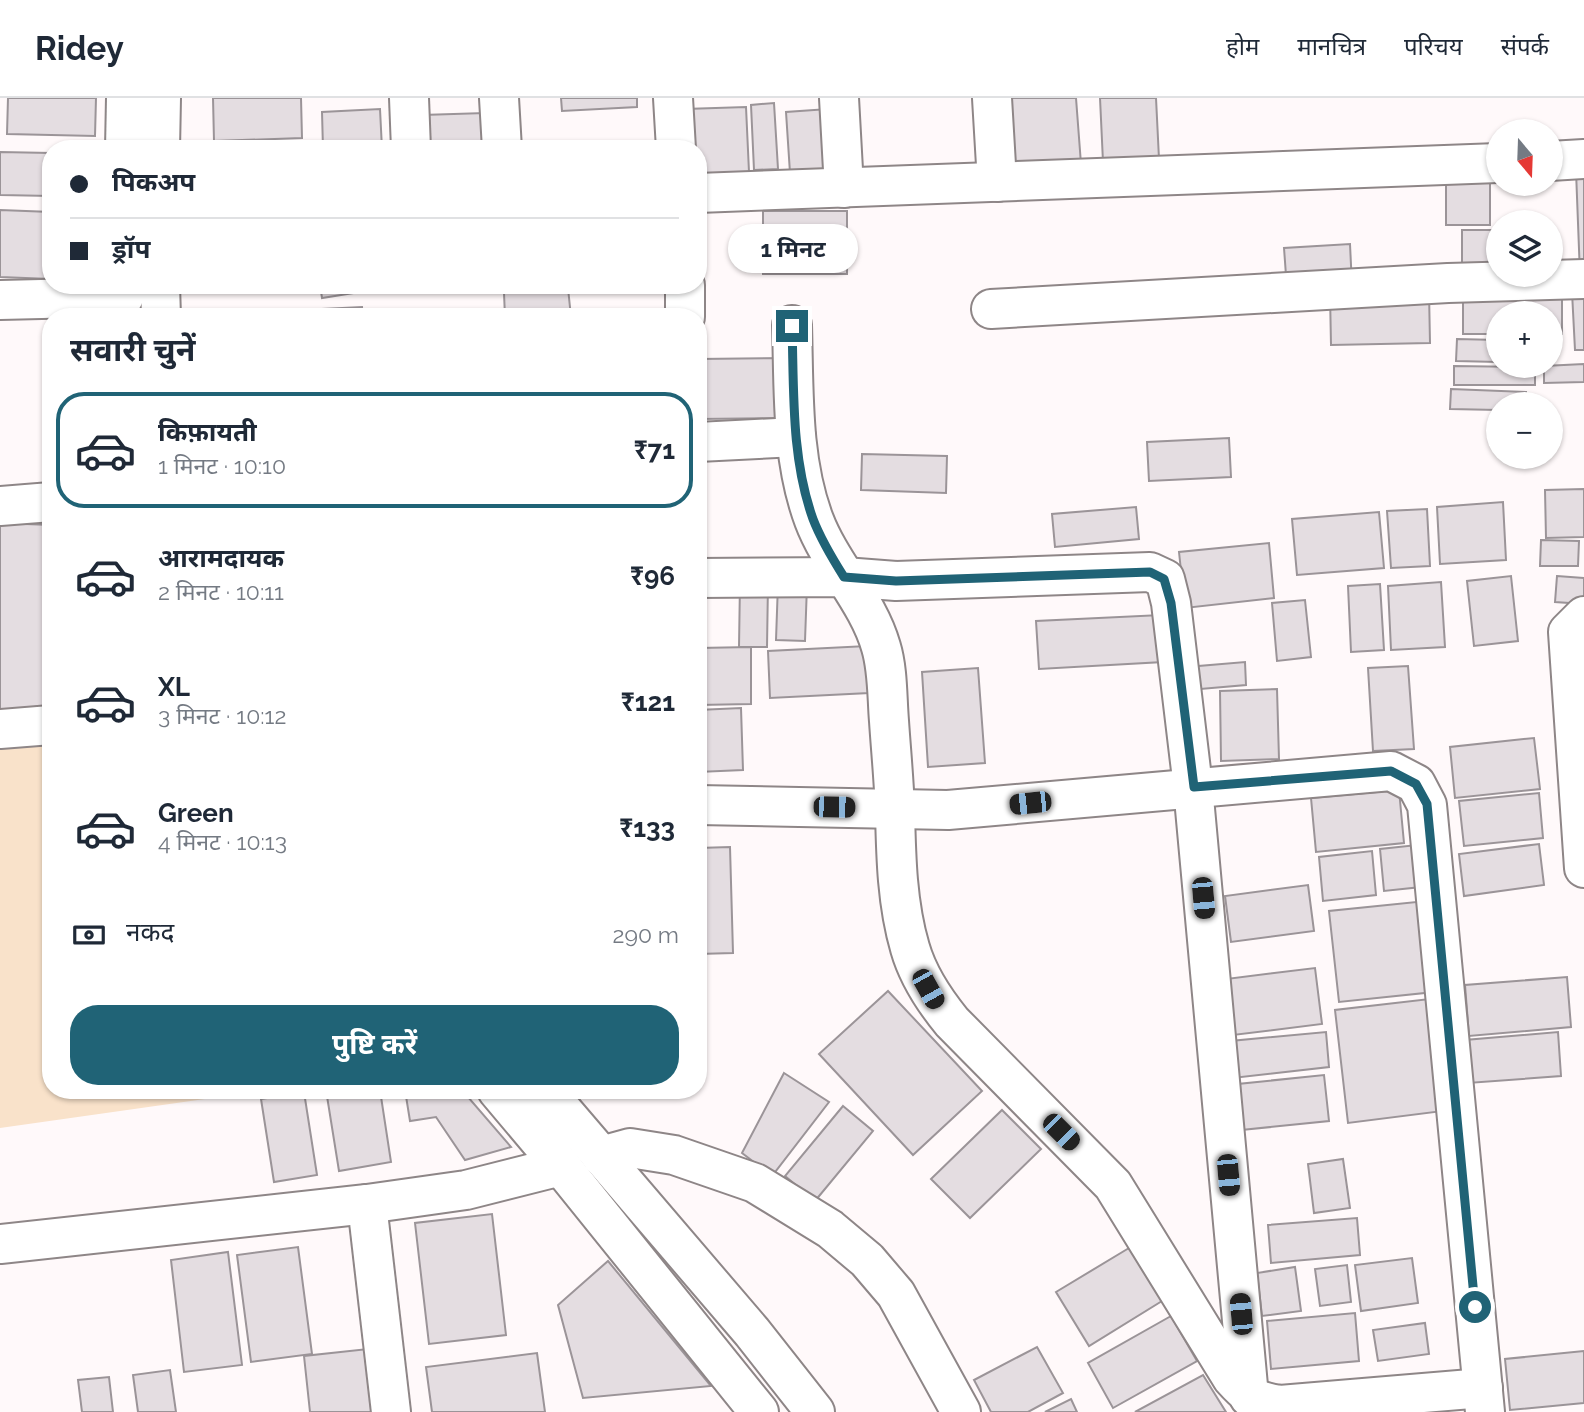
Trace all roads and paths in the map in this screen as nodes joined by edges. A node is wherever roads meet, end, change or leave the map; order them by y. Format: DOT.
graph roads {
  1 [pos="125,98"];
  2 [pos="161,98"];
  3 [pos="410,98"];
  4 [pos="499,98"];
  5 [pos="673,98"];
  6 [pos="839,98"];
  7 [pos="992,98"];
  8 [pos="125,140"];
  9 [pos="160,140"];
  10 [pos="411,140"];
  11 [pos="501,140"];
  12 [pos="675,140"];
  13 [pos="1584,159"];
  14 [pos="1563,160"];
  15 [pos="1486,163"];
  16 [pos="997,182"];
  17 [pos="844,188"];
  18 [pos="707,194"];
  19 [pos="1584,279"];
  20 [pos="0,300"];
  21 [pos="124,300"];
  22 [pos="991,309"];
  23 [pos="792,326"];
  24 [pos="796,437"];
  25 [pos="707,442"];
  26 [pos="42,503"];
  27 [pos="0,506"];
  28 [pos="844,577"];
  29 [pos="707,578"];
  30 [pos="1584,616"];
  31 [pos="42,726"];
  32 [pos="0,729"];
  33 [pos="1194,787"];
  34 [pos="707,805"];
  35 [pos="895,809"];
  36 [pos="1584,868"];
  37 [pos="505,1099"];
  38 [pos="553,1099"];
  39 [pos="601,1156"];
  40 [pos="561,1166"];
  41 [pos="367,1204"];
  42 [pos="0,1244"];
  43 [pos="1249,1397"];
  44 [pos="1484,1400"];
  45 [pos="391,1412"];
  46 [pos="759,1412"];
  47 [pos="815,1412"];
  48 [pos="961,1412"];
  1 -- 8 [label="street"];
  2 -- 9 [label="street"];
  3 -- 10 [label="street"];
  4 -- 11 [label="street"];
  5 -- 12 [label="street"];
  6 -- 17 [label="street"];
  7 -- 16 [label="street"];
  13 -- 14 [label="street"];
  15 -- 16 [label="street"];
  16 -- 17 [label="street"];
  17 -- 18 [label="street"];
  19 -- 22 [label="street"];
  20 -- 21 [label="street"];
  23 -- 24 [label="street"];
  24 -- 25 [label="street"];
  24 -- 28 [label="street"];
  26 -- 27 [label="street"];
  28 -- 29 [label="street"];
  28 -- 33 [label="street"];
  28 -- 35 [label="street"];
  30 -- 36 [label="street"];
  31 -- 32 [label="street"];
  33 -- 35 [label="street"];
  33 -- 43 [label="street"];
  33 -- 44 [label="street"];
  34 -- 35 [label="street"];
  35 -- 43 [label="street"];
  37 -- 40 [label="street"];
  38 -- 39 [label="street"];
  39 -- 47 [label="street"];
  39 -- 48 [label="street"];
  40 -- 41 [label="street"];
  40 -- 46 [label="street"];
  41 -- 42 [label="street"];
  41 -- 45 [label="street"];
  43 -- 44 [label="street"];
}
